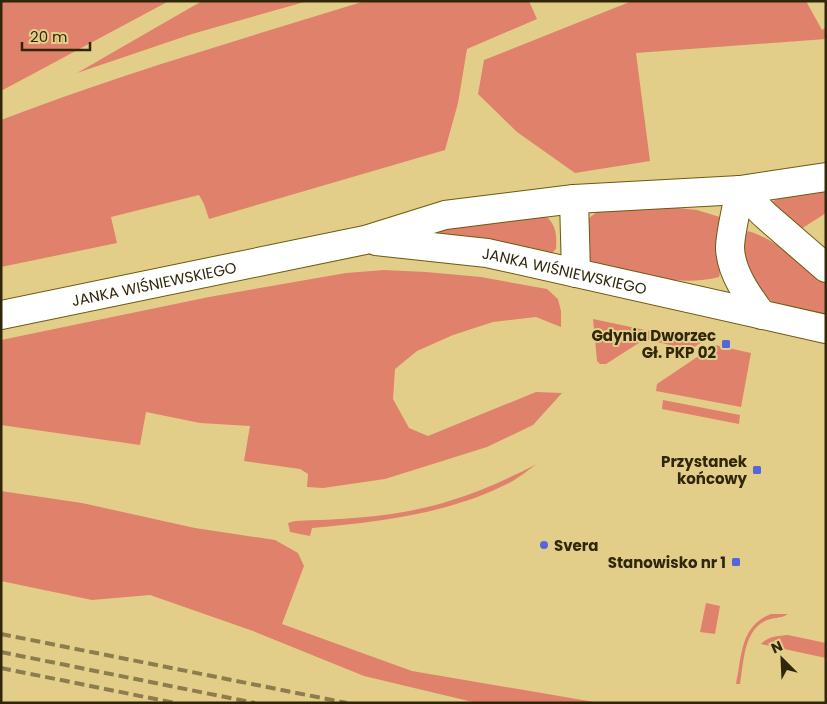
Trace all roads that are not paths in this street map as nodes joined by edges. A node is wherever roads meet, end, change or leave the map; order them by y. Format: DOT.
graph roads {
  1 [pos="826,177"];
  2 [pos="740,190"];
  3 [pos="574,199"];
  4 [pos="365,240"];
  5 [pos="826,268"];
  6 [pos="576,273"];
  7 [pos="1,315"];
  8 [pos="762,315"];
  9 [pos="826,329"];
  1 -- 2 [label="main road, JANKA WIŚNIEWSKIEGO"];
  2 -- 3 [label="main road, JANKA WIŚNIEWSKIEGO"];
  2 -- 5 [label="main road"];
  2 -- 8 [label="main road"];
  3 -- 4 [label="main road, JANKA WIŚNIEWSKIEGO"];
  3 -- 6 [label="main road"];
  4 -- 6 [label="main road, JANKA WIŚNIEWSKIEGO"];
  4 -- 7 [label="main road, JANKA WIŚNIEWSKIEGO"];
  6 -- 8 [label="main road, JANKA WIŚNIEWSKIEGO"];
  8 -- 9 [label="main road, JANKA WIŚNIEWSKIEGO"];
}
